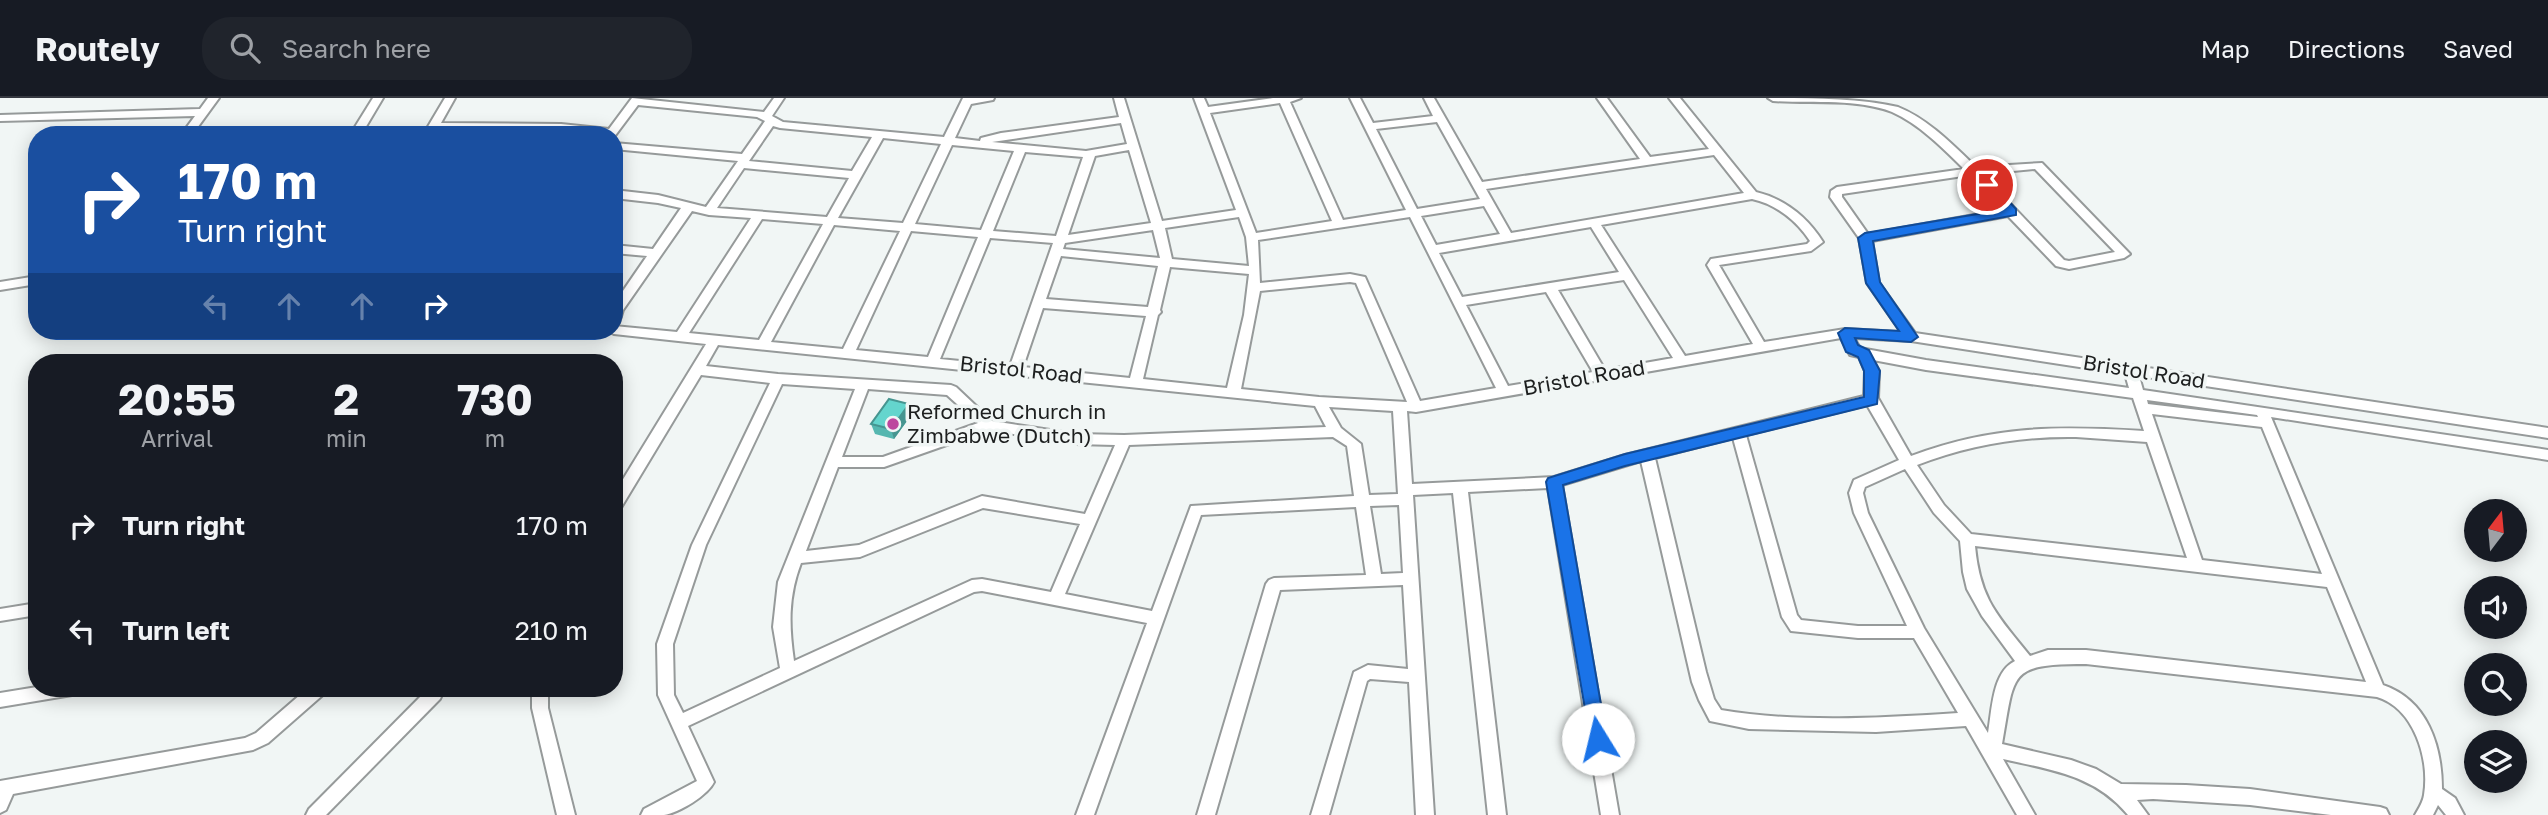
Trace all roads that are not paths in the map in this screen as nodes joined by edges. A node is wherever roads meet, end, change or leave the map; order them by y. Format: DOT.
graph roads {
  1 [pos="214,98"];
  2 [pos="378,98"];
  3 [pos="450,98"];
  4 [pos="779,98"];
  5 [pos="989,98"];
  6 [pos="1119,98"];
  7 [pos="1355,98"];
  8 [pos="1429,98"];
  9 [pos="1602,98"];
  10 [pos="1674,98"];
  11 [pos="1773,98"];
  12 [pos="1868,98"];
  13 [pos="969,99"];
  14 [pos="1288,99"];
  15 [pos="637,100"];
  16 [pos="1201,104"];
  17 [pos="1880,105"];
  18 [pos="203,112"];
  19 [pos="0,118"];
  20 [pos="768,118"];
  21 [pos="1440,118"];
  22 [pos="1126,119"];
  23 [pos="193,126"];
  24 [pos="361,126"];
  25 [pos="433,126"];
  26 [pos="616,126"];
  27 [pos="1368,127"];
  28 [pos="880,133"];
  29 [pos="949,139"];
  30 [pos="977,143"];
  31 [pos="1134,146"];
  32 [pos="623,147"];
  33 [pos="1021,148"];
  34 [pos="1716,151"];
  35 [pos="1090,154"];
  36 [pos="744,161"];
  37 [pos="1648,162"];
  38 [pos="1974,171"];
  39 [pos="856,175"];
  40 [pos="1480,186"];
  41 [pos="623,195"];
  42 [pos="1752,195"];
  43 [pos="1488,202"];
  44 [pos="688,207"];
  45 [pos="709,211"];
  46 [pos="2011,212"];
  47 [pos="1242,213"];
  48 [pos="1413,213"];
  49 [pos="759,215"];
  50 [pos="831,221"];
  51 [pos="1339,223"];
  52 [pos="1595,224"];
  53 [pos="1160,226"];
  54 [pos="906,228"];
  55 [pos="985,234"];
  56 [pos="1252,237"];
  57 [pos="1508,238"];
  58 [pos="1865,238"];
  59 [pos="1059,246"];
  60 [pos="623,250"];
  61 [pos="1432,250"];
  62 [pos="654,253"];
  63 [pos="1167,263"];
  64 [pos="1255,271"];
  65 [pos="1626,275"];
  66 [pos="28,281"];
  67 [pos="0,286"];
  68 [pos="1253,288"];
  69 [pos="1550,288"];
  70 [pos="623,300"];
  71 [pos="1458,302"];
  72 [pos="1039,303"];
  73 [pos="1155,312"];
  74 [pos="623,331"];
  75 [pos="1845,333"];
  76 [pos="681,337"];
  77 [pos="1911,337"];
  78 [pos="715,340"];
  79 [pos="763,344"];
  80 [pos="1760,346"];
  81 [pos="848,353"];
  82 [pos="1864,354"];
  83 [pos="933,361"];
  84 [pos="1682,361"];
  85 [pos="1015,369"];
  86 [pos="698,370"];
  87 [pos="2130,370"];
  88 [pos="1601,375"];
  89 [pos="778,379"];
  90 [pos="1135,383"];
  91 [pos="863,385"];
  92 [pos="1504,392"];
  93 [pos="1233,393"];
  94 [pos="1871,400"];
  95 [pos="1320,401"];
  96 [pos="2142,401"];
  97 [pos="1400,407"];
  98 [pos="1416,407"];
  99 [pos="2264,417"];
  100 [pos="988,425"];
  101 [pos="1336,432"];
  102 [pos="1738,433"];
  103 [pos="2548,433"];
  104 [pos="2153,437"];
  105 [pos="1125,440"];
  106 [pos="1647,455"];
  107 [pos="2548,455"];
  108 [pos="1907,461"];
  109 [pos="834,462"];
  110 [pos="1554,482"];
  111 [pos="1460,487"];
  112 [pos="623,492"];
  113 [pos="1407,494"];
  114 [pos="1360,502"];
  115 [pos="1089,520"];
  116 [pos="1967,539"];
  117 [pos="795,558"];
  118 [pos="2196,564"];
  119 [pos="1411,579"];
  120 [pos="1374,581"];
  121 [pos="2330,581"];
  122 [pos="1056,597"];
  123 [pos="28,610"];
  124 [pos="0,615"];
  125 [pos="1156,618"];
  126 [pos="1917,632"];
  127 [pos="2027,664"];
  128 [pos="788,671"];
  129 [pos="1417,676"];
  130 [pos="2376,690"];
  131 [pos="28,695"];
  132 [pos="309,697"];
  133 [pos="431,697"];
  134 [pos="540,697"];
  135 [pos="0,700"];
  136 [pos="1970,719"];
  137 [pos="678,723"];
  138 [pos="1991,748"];
  139 [pos="2120,792"];
  140 [pos="2434,793"];
  141 [pos="2,794"];
  142 [pos="315,815"];
  143 [pos="566,815"];
  144 [pos="650,815"];
  145 [pos="1085,815"];
  146 [pos="1206,815"];
  147 [pos="1320,815"];
  148 [pos="1425,815"];
  149 [pos="1497,815"];
  150 [pos="1610,815"];
  151 [pos="2026,815"];
  152 [pos="2139,815"];
  153 [pos="2380,815"];
  154 [pos="2424,815"];
  155 [pos="2455,815"];
  1 -- 18 [label="street"];
  2 -- 24 [label="street"];
  3 -- 25 [label="street"];
  4 -- 20 [label="street"];
  5 -- 13 [label="street"];
  6 -- 22 [label="street"];
  7 -- 27 [label="street"];
  8 -- 21 [label="street"];
  9 -- 37 [label="street"];
  10 -- 34 [label="street"];
  11 -- 17 [label="street"];
  12 -- 17 [label="street"];
  13 -- 29 [label="street"];
  14 -- 16 [label="street"];
  14 -- 51 [label="street"];
  15 -- 20 [label="street"];
  15 -- 26 [label="street"];
  16 -- 47 [label="street"];
  17 -- 38 [label="street"];
  18 -- 19 [label="street"];
  18 -- 23 [label="street"];
  20 -- 28 [label="street"];
  20 -- 36 [label="street"];
  21 -- 27 [label="street"];
  21 -- 40 [label="street"];
  22 -- 30 [label="street"];
  22 -- 31 [label="street"];
  27 -- 48 [label="street"];
  28 -- 29 [label="street"];
  28 -- 39 [label="street"];
  29 -- 30 [label="street"];
  29 -- 54 [label="street"];
  30 -- 33 [label="street"];
  31 -- 35 [label="street"];
  31 -- 53 [label="street"];
  32 -- 36 [label="street"];
  33 -- 35 [label="street"];
  33 -- 55 [label="street"];
  34 -- 37 [label="street"];
  34 -- 42 [label="street"];
  35 -- 59 [label="street"];
  36 -- 39 [label="street"];
  36 -- 45 [label="street"];
  37 -- 40 [label="street"];
  38 -- 46 [label="street"];
  38 -- 46 [label="street"];
  38 -- 58 [label="street"];
  39 -- 50 [label="street"];
  40 -- 43 [label="street"];
  41 -- 44 [label="street"];
  42 -- 52 [label="street"];
  42 -- 80 [label="street"];
  43 -- 48 [label="street"];
  43 -- 57 [label="street"];
  44 -- 45 [label="street"];
  44 -- 62 [label="street"];
  45 -- 49 [label="street"];
  46 -- 58 [label="street"];
  47 -- 53 [label="street"];
  47 -- 56 [label="street"];
  48 -- 51 [label="street"];
  48 -- 61 [label="street"];
  49 -- 50 [label="street"];
  49 -- 76 [label="street"];
  50 -- 54 [label="street"];
  50 -- 79 [label="street"];
  51 -- 56 [label="street"];
  52 -- 57 [label="street"];
  52 -- 65 [label="street"];
  53 -- 59 [label="street"];
  53 -- 63 [label="street"];
  54 -- 55 [label="street"];
  54 -- 81 [label="street"];
  55 -- 59 [label="street"];
  55 -- 83 [label="street"];
  56 -- 64 [label="street"];
  57 -- 61 [label="street"];
  58 -- 77 [label="street"];
  59 -- 63 [label="street"];
  59 -- 72 [label="street"];
  60 -- 62 [label="street"];
  61 -- 71 [label="street"];
  62 -- 70 [label="street"];
  63 -- 64 [label="street"];
  63 -- 73 [label="street"];
  64 -- 68 [label="street"];
  65 -- 69 [label="street"];
  65 -- 84 [label="street"];
  66 -- 67 [label="street"];
  68 -- 93 [label="street"];
  68 -- 98 [label="street"];
  69 -- 71 [label="street"];
  69 -- 88 [label="street"];
  71 -- 92 [label="street"];
  72 -- 73 [label="street"];
  72 -- 85 [label="street"];
  73 -- 90 [label="street"];
  74 -- 76 [label="street, Bristol Road"];
  75 -- 77 [label="street, Bristol Road"];
  75 -- 80 [label="street, Bristol Road"];
  75 -- 82 [label="street"];
  76 -- 78 [label="street, Bristol Road"];
  77 -- 87 [label="street, Bristol Road"];
  78 -- 79 [label="street, Bristol Road"];
  78 -- 86 [label="street"];
  79 -- 81 [label="street, Bristol Road"];
  80 -- 84 [label="street, Bristol Road"];
  81 -- 83 [label="street, Bristol Road"];
  82 -- 94 [label="street"];
  82 -- 96 [label="street"];
  83 -- 85 [label="street, Bristol Road"];
  84 -- 88 [label="street, Bristol Road"];
  85 -- 90 [label="street, Bristol Road"];
  86 -- 89 [label="street"];
  86 -- 112 [label="street"];
  87 -- 96 [label="street"];
  87 -- 103 [label="street, Bristol Road"];
  88 -- 92 [label="street, Bristol Road"];
  89 -- 91 [label="street"];
  89 -- 137 [label="street"];
  90 -- 93 [label="street, Bristol Road"];
  91 -- 100 [label="street"];
  91 -- 109 [label="street"];
  92 -- 98 [label="street, Bristol Road"];
  93 -- 95 [label="street, Bristol Road"];
  94 -- 102 [label="street"];
  94 -- 108 [label="street"];
  95 -- 97 [label="street, Bristol Road"];
  95 -- 101 [label="street"];
  96 -- 99 [label="street"];
  96 -- 104 [label="street"];
  97 -- 98 [label="street, Bristol Road"];
  97 -- 113 [label="street"];
  99 -- 107 [label="street"];
  99 -- 121 [label="street"];
  100 -- 105 [label="street"];
  100 -- 109 [label="street"];
  101 -- 105 [label="street"];
  101 -- 114 [label="street"];
  102 -- 106 [label="street"];
  102 -- 126 [label="street"];
  104 -- 108 [label="street"];
  104 -- 118 [label="street"];
  105 -- 115 [label="street"];
  106 -- 110 [label="street"];
  106 -- 136 [label="street"];
  108 -- 116 [label="street"];
  108 -- 126 [label="street"];
  109 -- 117 [label="street"];
  110 -- 111 [label="street"];
  110 -- 150 [label="street"];
  111 -- 113 [label="street"];
  111 -- 149 [label="street"];
  113 -- 114 [label="street"];
  113 -- 119 [label="street"];
  114 -- 120 [label="street"];
  114 -- 125 [label="street"];
  115 -- 117 [label="street"];
  115 -- 122 [label="street"];
  116 -- 118 [label="street"];
  116 -- 127 [label="street"];
  117 -- 128 [label="street"];
  118 -- 121 [label="street"];
  119 -- 120 [label="street"];
  119 -- 129 [label="street"];
  120 -- 146 [label="street"];
  121 -- 130 [label="street"];
  122 -- 125 [label="street"];
  122 -- 128 [label="street"];
  123 -- 124 [label="street"];
  125 -- 145 [label="street"];
  126 -- 136 [label="street"];
  127 -- 130 [label="street"];
  127 -- 138 [label="street"];
  128 -- 137 [label="street"];
  129 -- 147 [label="street"];
  129 -- 148 [label="street"];
  130 -- 140 [label="street"];
  131 -- 135 [label="street"];
  132 -- 141 [label="street"];
  133 -- 142 [label="street"];
  134 -- 143 [label="street"];
  136 -- 138 [label="street"];
  137 -- 144 [label="street"];
  138 -- 139 [label="street"];
  138 -- 151 [label="street"];
  139 -- 152 [label="street"];
  139 -- 153 [label="street"];
  140 -- 154 [label="street"];
  140 -- 155 [label="street"];
}
